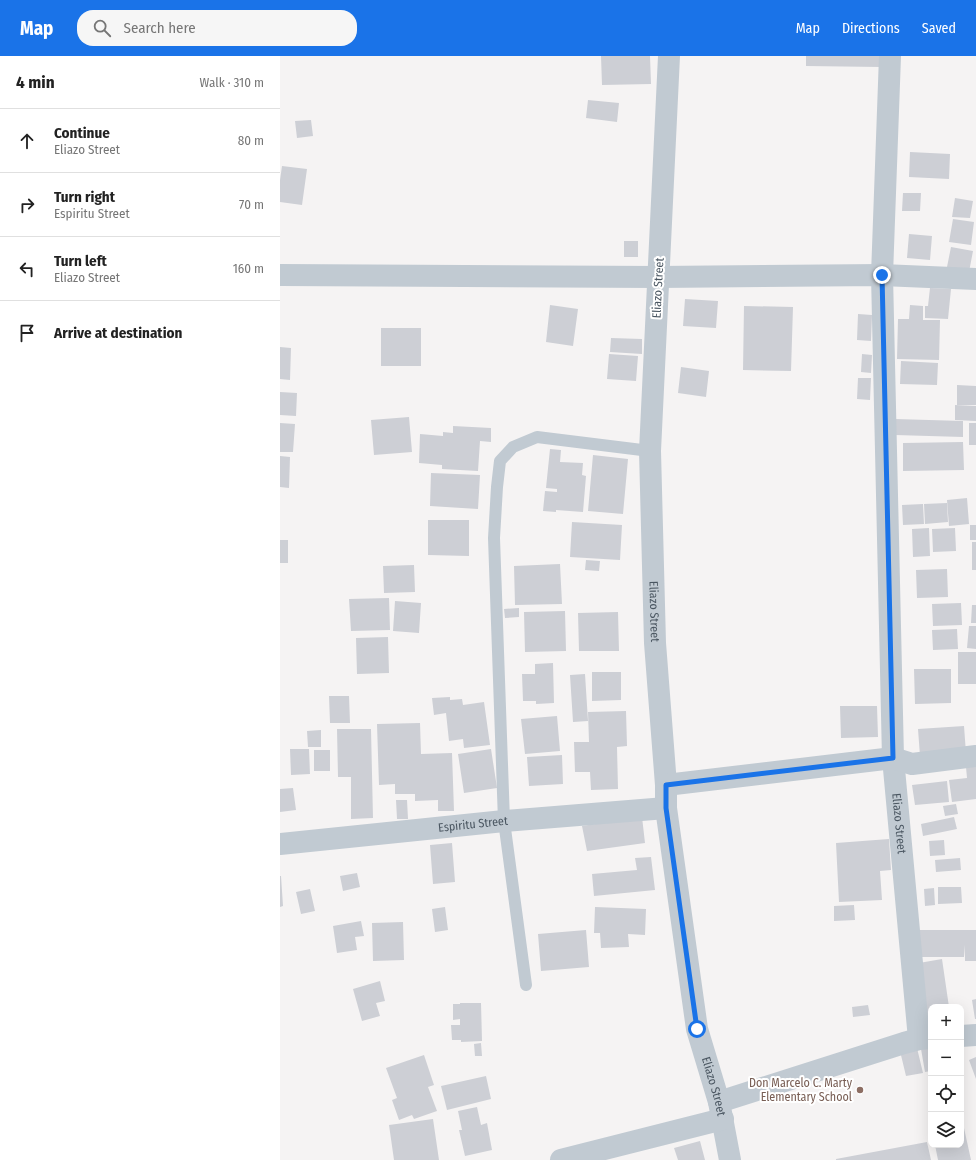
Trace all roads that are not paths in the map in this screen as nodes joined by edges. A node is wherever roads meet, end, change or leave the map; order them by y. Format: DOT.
graph roads {
  1 [pos="669,56"];
  2 [pos="890,56"];
  3 [pos="280,275"];
  4 [pos="882,275"];
  5 [pos="658,277"];
  6 [pos="976,279"];
  7 [pos="650,451"];
  8 [pos="976,756"];
  9 [pos="893,758"];
  10 [pos="666,785"];
  11 [pos="666,808"];
  12 [pos="504,821"];
  13 [pos="280,844"];
  14 [pos="526,985"];
  15 [pos="976,1035"];
  16 [pos="964,1036"];
  17 [pos="925,1039"];
  18 [pos="721,1111"];
  19 [pos="561,1160"];
  20 [pos="730,1160"];
  1 -- 5 [label="street, Eliazo Street"];
  2 -- 4 [label="street, Eliazo Street"];
  3 -- 5 [label="street"];
  4 -- 5 [label="street"];
  4 -- 6 [label="street"];
  4 -- 9 [label="street, Eliazo Street"];
  5 -- 7 [label="street, Eliazo Street"];
  7 -- 10 [label="street, Eliazo Street"];
  7 -- 12 [label="lane"];
  8 -- 9 [label="street"];
  9 -- 10 [label="street"];
  9 -- 17 [label="street, Eliazo Street"];
  10 -- 11 [label="street, Eliazo Street"];
  11 -- 12 [label="street, Espiritu Street"];
  11 -- 18 [label="street, Eliazo Street"];
  12 -- 13 [label="street, Espiritu Street"];
  12 -- 14 [label="lane"];
  15 -- 16 [label="street"];
  17 -- 18 [label="street"];
  18 -- 19 [label="street"];
  18 -- 20 [label="street, Eliazo Street"];
}
